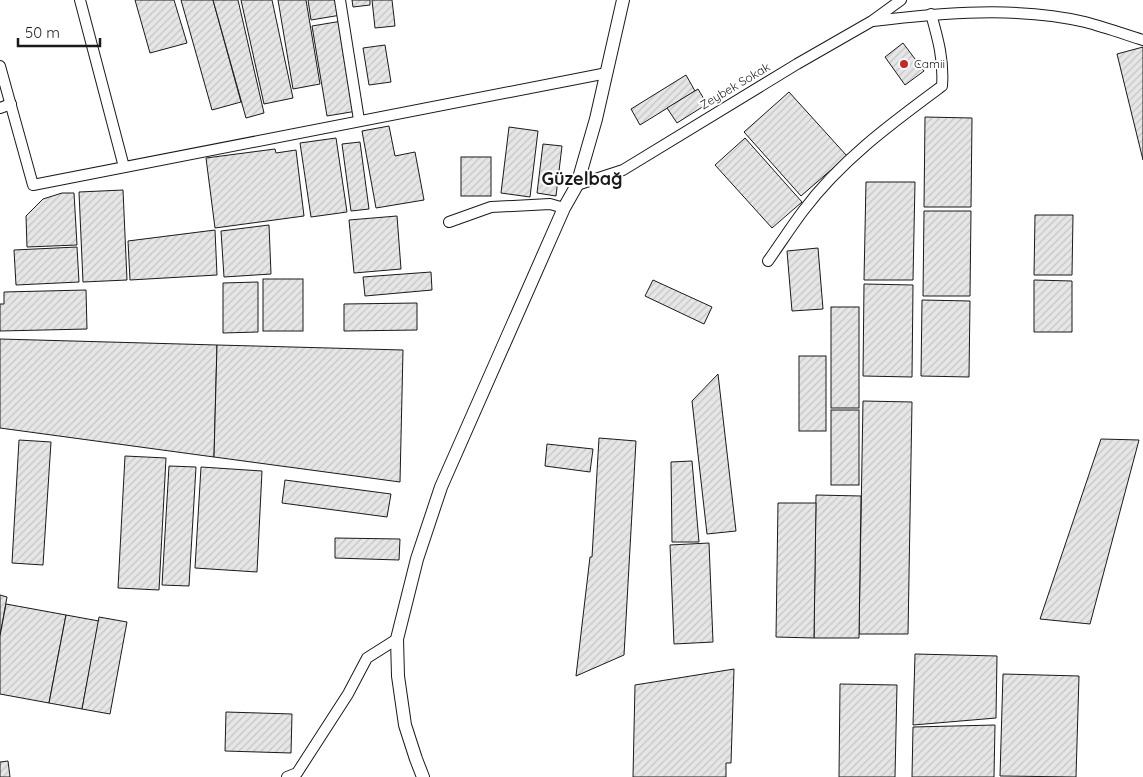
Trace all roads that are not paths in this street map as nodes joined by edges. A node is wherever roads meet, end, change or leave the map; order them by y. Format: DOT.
graph roads {
  1 [pos="80,0"];
  2 [pos="340,0"];
  3 [pos="623,0"];
  4 [pos="901,0"];
  5 [pos="932,14"];
  6 [pos="872,22"];
  7 [pos="1143,40"];
  8 [pos="0,66"];
  9 [pos="607,73"];
  10 [pos="11,104"];
  11 [pos="0,108"];
  12 [pos="359,120"];
  13 [pos="124,167"];
  14 [pos="577,185"];
  15 [pos="564,208"];
  16 [pos="449,222"];
  17 [pos="768,261"];
  18 [pos="397,638"];
  19 [pos="287,777"];
  20 [pos="423,777"];
  1 -- 13 [label="street"];
  2 -- 12 [label="street"];
  3 -- 9 [label="street"];
  4 -- 6 [label="street, Zeybek Sokak"];
  5 -- 6 [label="street"];
  5 -- 7 [label="street"];
  5 -- 17 [label="street"];
  6 -- 14 [label="street, Zeybek Sokak"];
  8 -- 10 [label="street"];
  9 -- 12 [label="street"];
  9 -- 14 [label="street"];
  10 -- 11 [label="street"];
  10 -- 13 [label="street"];
  12 -- 13 [label="street"];
  14 -- 15 [label="street"];
  15 -- 16 [label="street"];
  15 -- 18 [label="street"];
  18 -- 19 [label="street"];
  18 -- 20 [label="street"];
}
